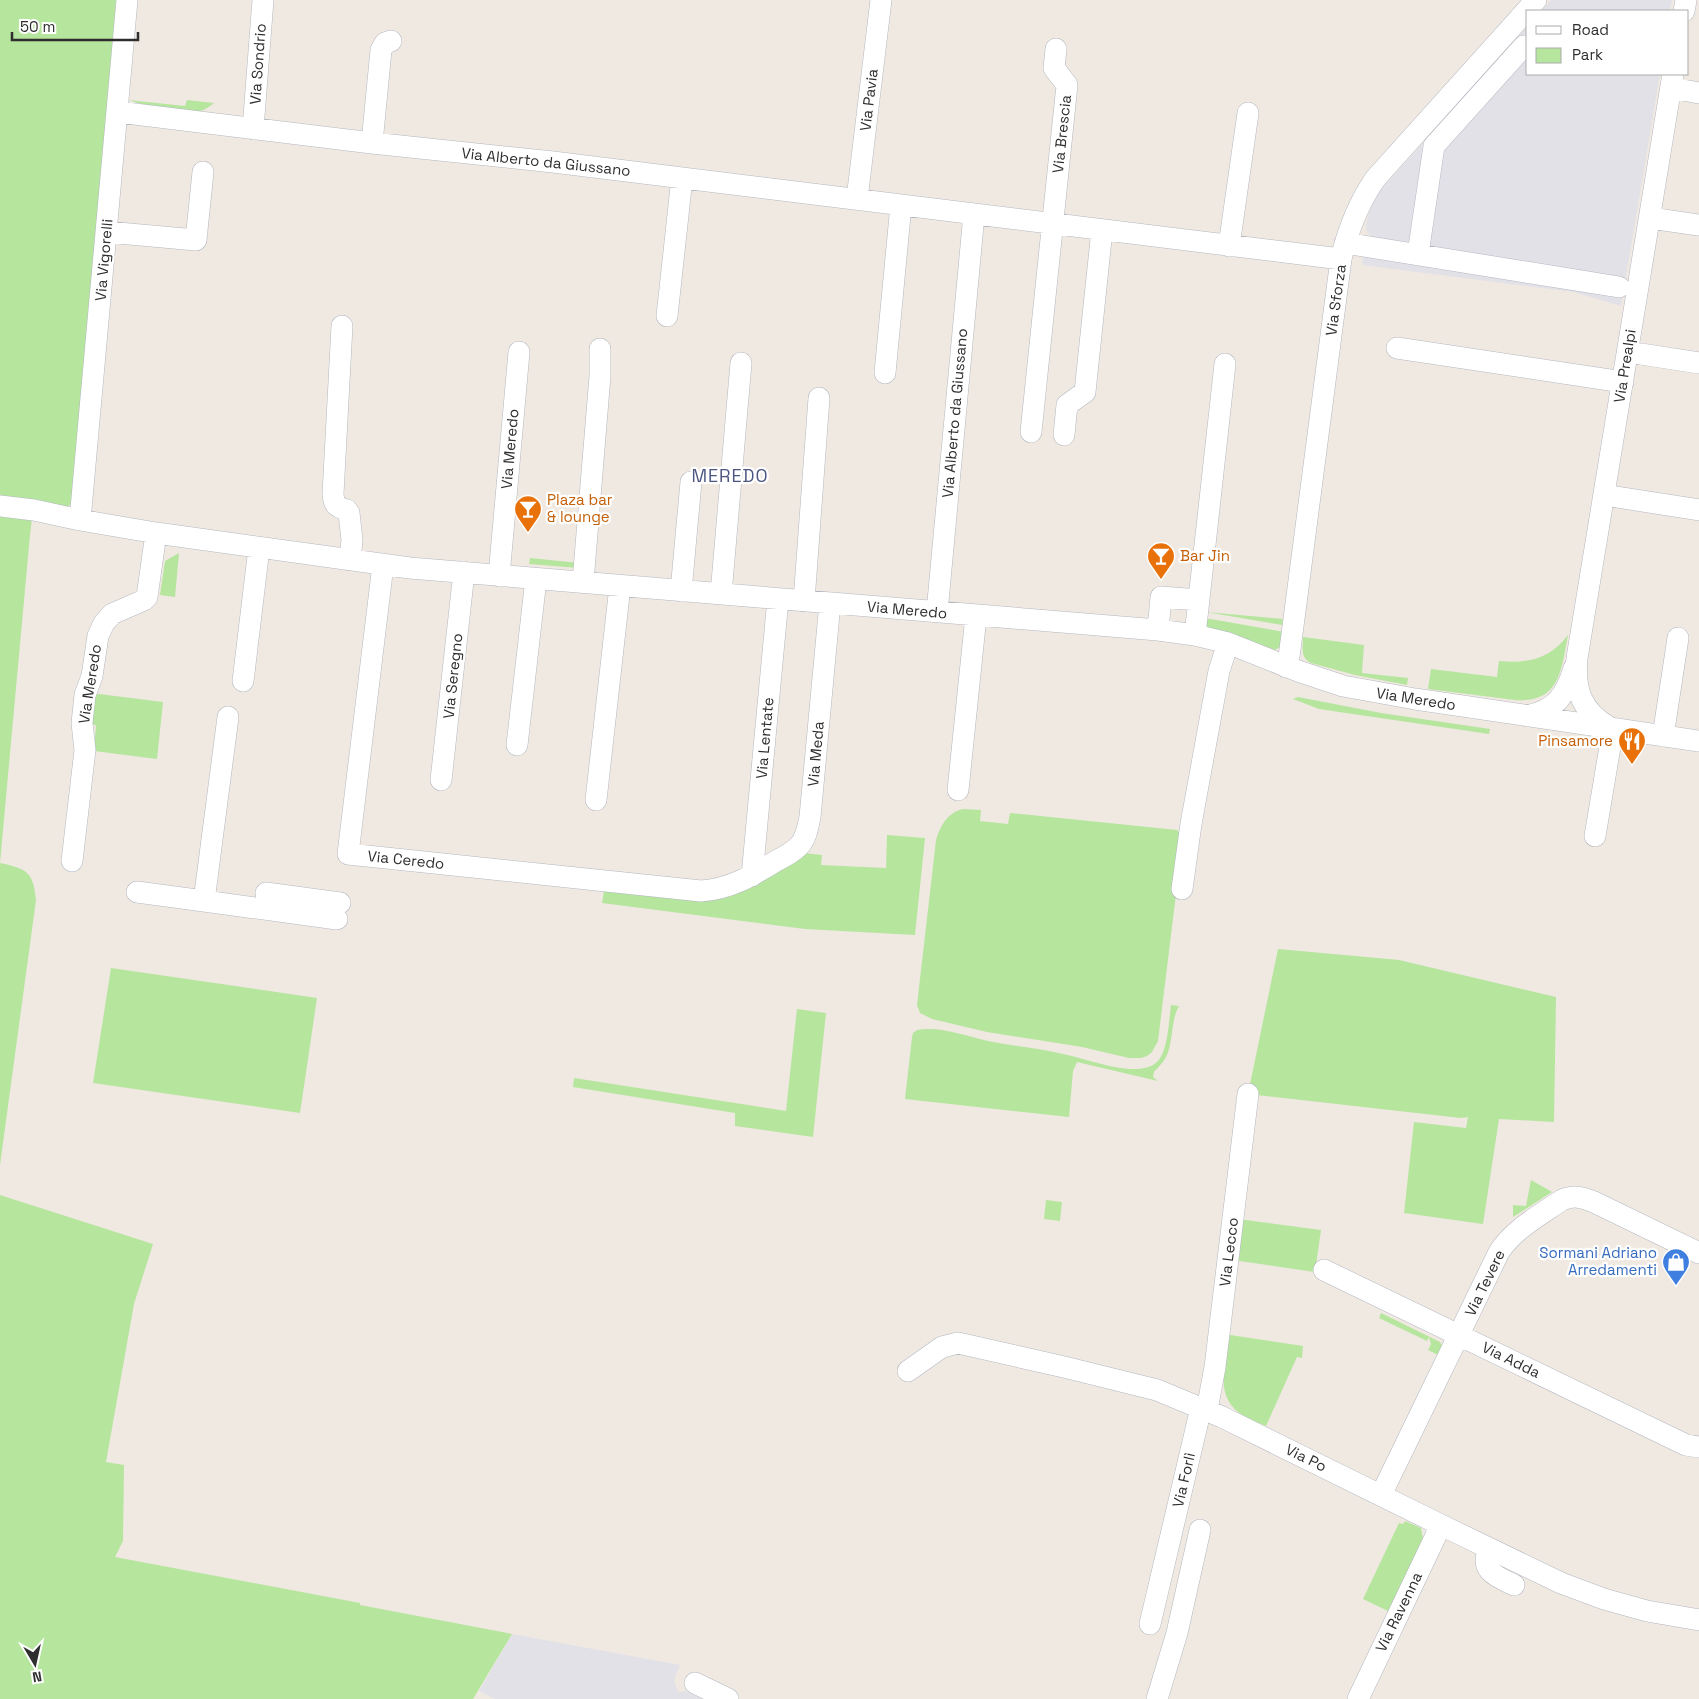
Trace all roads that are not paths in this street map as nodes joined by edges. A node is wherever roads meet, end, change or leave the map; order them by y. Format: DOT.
graph roads {
  1 [pos="127,0"];
  2 [pos="263,0"];
  3 [pos="881,0"];
  4 [pos="1536,0"];
  5 [pos="1527,10"];
  6 [pos="1526,11"];
  7 [pos="391,41"];
  8 [pos="1526,46"];
  9 [pos="1056,49"];
  10 [pos="1672,81"];
  11 [pos="1699,92"];
  12 [pos="118,112"];
  13 [pos="1248,113"];
  14 [pos="253,129"];
  15 [pos="372,143"];
  16 [pos="203,172"];
  17 [pos="682,178"];
  18 [pos="856,199"];
  19 [pos="901,205"];
  20 [pos="974,214"];
  21 [pos="1650,218"];
  22 [pos="1052,223"];
  23 [pos="1699,225"];
  24 [pos="1102,230"];
  25 [pos="107,232"];
  26 [pos="1229,246"];
  27 [pos="1343,251"];
  28 [pos="1418,254"];
  29 [pos="1619,287"];
  30 [pos="667,316"];
  31 [pos="342,326"];
  32 [pos="1397,348"];
  33 [pos="600,349"];
  34 [pos="519,352"];
  35 [pos="1628,352"];
  36 [pos="741,363"];
  37 [pos="1699,363"];
  38 [pos="1225,364"];
  39 [pos="885,373"];
  40 [pos="1623,382"];
  41 [pos="819,398"];
  42 [pos="1031,432"];
  43 [pos="1064,435"];
  44 [pos="691,482"];
  45 [pos="1604,495"];
  46 [pos="0,506"];
  47 [pos="1699,510"];
  48 [pos="80,520"];
  49 [pos="156,533"];
  50 [pos="260,548"];
  51 [pos="350,560"];
  52 [pos="383,565"];
  53 [pos="464,572"];
  54 [pos="499,576"];
  55 [pos="536,579"];
  56 [pos="582,582"];
  57 [pos="620,586"];
  58 [pos="681,590"];
  59 [pos="721,594"];
  60 [pos="778,599"];
  61 [pos="1199,600"];
  62 [pos="804,601"];
  63 [pos="830,603"];
  64 [pos="937,612"];
  65 [pos="976,616"];
  66 [pos="1158,630"];
  67 [pos="1194,634"];
  68 [pos="1678,638"];
  69 [pos="1228,643"];
  70 [pos="1577,658"];
  71 [pos="1286,666"];
  72 [pos="243,681"];
  73 [pos="1527,716"];
  74 [pos="228,717"];
  75 [pos="1612,729"];
  76 [pos="1662,736"];
  77 [pos="1699,741"];
  78 [pos="517,746"];
  79 [pos="441,780"];
  80 [pos="958,790"];
  81 [pos="596,800"];
  82 [pos="1595,836"];
  83 [pos="72,861"];
  84 [pos="752,876"];
  85 [pos="1182,889"];
  86 [pos="137,892"];
  87 [pos="266,893"];
  88 [pos="204,901"];
  89 [pos="1248,1094"];
  90 [pos="1699,1253"];
  91 [pos="1324,1270"];
  92 [pos="1459,1335"];
  93 [pos="908,1372"];
  94 [pos="1204,1409"];
  95 [pos="1699,1447"];
  96 [pos="1382,1495"];
  97 [pos="1441,1525"];
  98 [pos="1200,1530"];
  99 [pos="1490,1549"];
  100 [pos="1167,1553"];
  101 [pos="1194,1562"];
  102 [pos="1514,1585"];
  103 [pos="1699,1620"];
  104 [pos="1150,1624"];
  105 [pos="695,1683"];
  106 [pos="728,1699"];
  107 [pos="1157,1699"];
  108 [pos="1358,1699"];
  1 -- 12 [label="street, Via Vigorelli"];
  2 -- 14 [label="street, Via Sondrio"];
  3 -- 18 [label="street, Via Pavia"];
  4 -- 5 [label="street, Via Sforza"];
  6 -- 27 [label="street, Via Sforza"];
  7 -- 15 [label="street"];
  8 -- 28 [label="street"];
  9 -- 22 [label="street, Via Brescia"];
  10 -- 11 [label="street"];
  10 -- 21 [label="street, Via Prealpi"];
  12 -- 14 [label="street, Via Alberto da Giussano"];
  12 -- 25 [label="street, Via Vigorelli"];
  13 -- 26 [label="street"];
  14 -- 15 [label="street, Via Alberto da Giussano"];
  15 -- 17 [label="street, Via Alberto da Giussano"];
  16 -- 25 [label="street"];
  17 -- 18 [label="street, Via Alberto da Giussano"];
  17 -- 30 [label="street"];
  18 -- 19 [label="street, Via Alberto da Giussano"];
  19 -- 20 [label="street, Via Alberto da Giussano"];
  19 -- 39 [label="street"];
  20 -- 22 [label="street, Via Alberto da Giussano"];
  20 -- 64 [label="street, Via Alberto da Giussano"];
  21 -- 23 [label="street"];
  21 -- 35 [label="street, Via Prealpi"];
  22 -- 24 [label="street, Via Alberto da Giussano"];
  22 -- 42 [label="street, Via Brescia"];
  24 -- 26 [label="street, Via Alberto da Giussano"];
  24 -- 43 [label="street"];
  25 -- 48 [label="street, Via Vigorelli"];
  26 -- 27 [label="street, Via Alberto da Giussano"];
  27 -- 28 [label="street, Via Alberto da Giussano"];
  27 -- 71 [label="street, Via Sforza"];
  28 -- 29 [label="street, Via Alberto da Giussano"];
  31 -- 51 [label="street"];
  32 -- 40 [label="street"];
  33 -- 56 [label="street"];
  34 -- 54 [label="street, Via Meredo"];
  35 -- 37 [label="street"];
  35 -- 40 [label="street, Via Prealpi"];
  36 -- 59 [label="street"];
  38 -- 61 [label="street"];
  40 -- 45 [label="street, Via Prealpi"];
  41 -- 62 [label="street"];
  44 -- 58 [label="street"];
  45 -- 47 [label="street"];
  45 -- 70 [label="street, Via Prealpi"];
  46 -- 48 [label="street, Via Meredo"];
  48 -- 49 [label="street, Via Meredo"];
  49 -- 50 [label="street, Via Meredo"];
  49 -- 83 [label="street, Via Meredo"];
  50 -- 51 [label="street, Via Meredo"];
  50 -- 72 [label="street"];
  51 -- 52 [label="street, Via Meredo"];
  52 -- 53 [label="street, Via Meredo"];
  52 -- 84 [label="street, Via Ceredo"];
  53 -- 54 [label="street, Via Meredo"];
  53 -- 79 [label="street, Via Seregno"];
  54 -- 55 [label="street, Via Meredo"];
  55 -- 56 [label="street, Via Meredo"];
  55 -- 78 [label="street"];
  56 -- 57 [label="street, Via Meredo"];
  57 -- 58 [label="street, Via Meredo"];
  57 -- 81 [label="street"];
  58 -- 59 [label="street, Via Meredo"];
  59 -- 60 [label="street, Via Meredo"];
  60 -- 62 [label="street, Via Meredo"];
  60 -- 84 [label="street, Via Lentate"];
  61 -- 66 [label="street"];
  61 -- 67 [label="street"];
  62 -- 63 [label="street, Via Meredo"];
  63 -- 64 [label="street, Via Meredo"];
  63 -- 84 [label="street, Via Meda"];
  64 -- 65 [label="street, Via Meredo"];
  65 -- 66 [label="street, Via Meredo"];
  65 -- 80 [label="street"];
  66 -- 67 [label="street, Via Meredo"];
  67 -- 69 [label="street, Via Meredo"];
  68 -- 76 [label="street"];
  69 -- 71 [label="street, Via Meredo"];
  69 -- 85 [label="street"];
  70 -- 73 [label="street, Via Prealpi"];
  70 -- 75 [label="street, Via Prealpi"];
  71 -- 73 [label="street, Via Meredo"];
  73 -- 75 [label="street, Via Meredo"];
  74 -- 88 [label="street"];
  75 -- 76 [label="street, Via Meredo"];
  75 -- 82 [label="street"];
  76 -- 77 [label="street, Via Meredo"];
  86 -- 88 [label="street"];
  87 -- 88 [label="street"];
  89 -- 94 [label="street, Via Lecco"];
  90 -- 92 [label="street, Via Tevere"];
  91 -- 92 [label="street, Via Adda"];
  92 -- 95 [label="street, Via Adda"];
  92 -- 96 [label="street, Via Tevere"];
  93 -- 94 [label="street, Via Po"];
  94 -- 96 [label="street, Via Po"];
  94 -- 100 [label="street, Via Forlì"];
  96 -- 97 [label="street, Via Po"];
  97 -- 99 [label="street, Via Po"];
  97 -- 108 [label="street, Via Ravenna"];
  98 -- 101 [label="street"];
  99 -- 102 [label="street"];
  99 -- 103 [label="street, Via Po"];
  100 -- 101 [label="street"];
  100 -- 104 [label="street, Via Forlì"];
  101 -- 107 [label="street"];
  105 -- 106 [label="street"];
}
